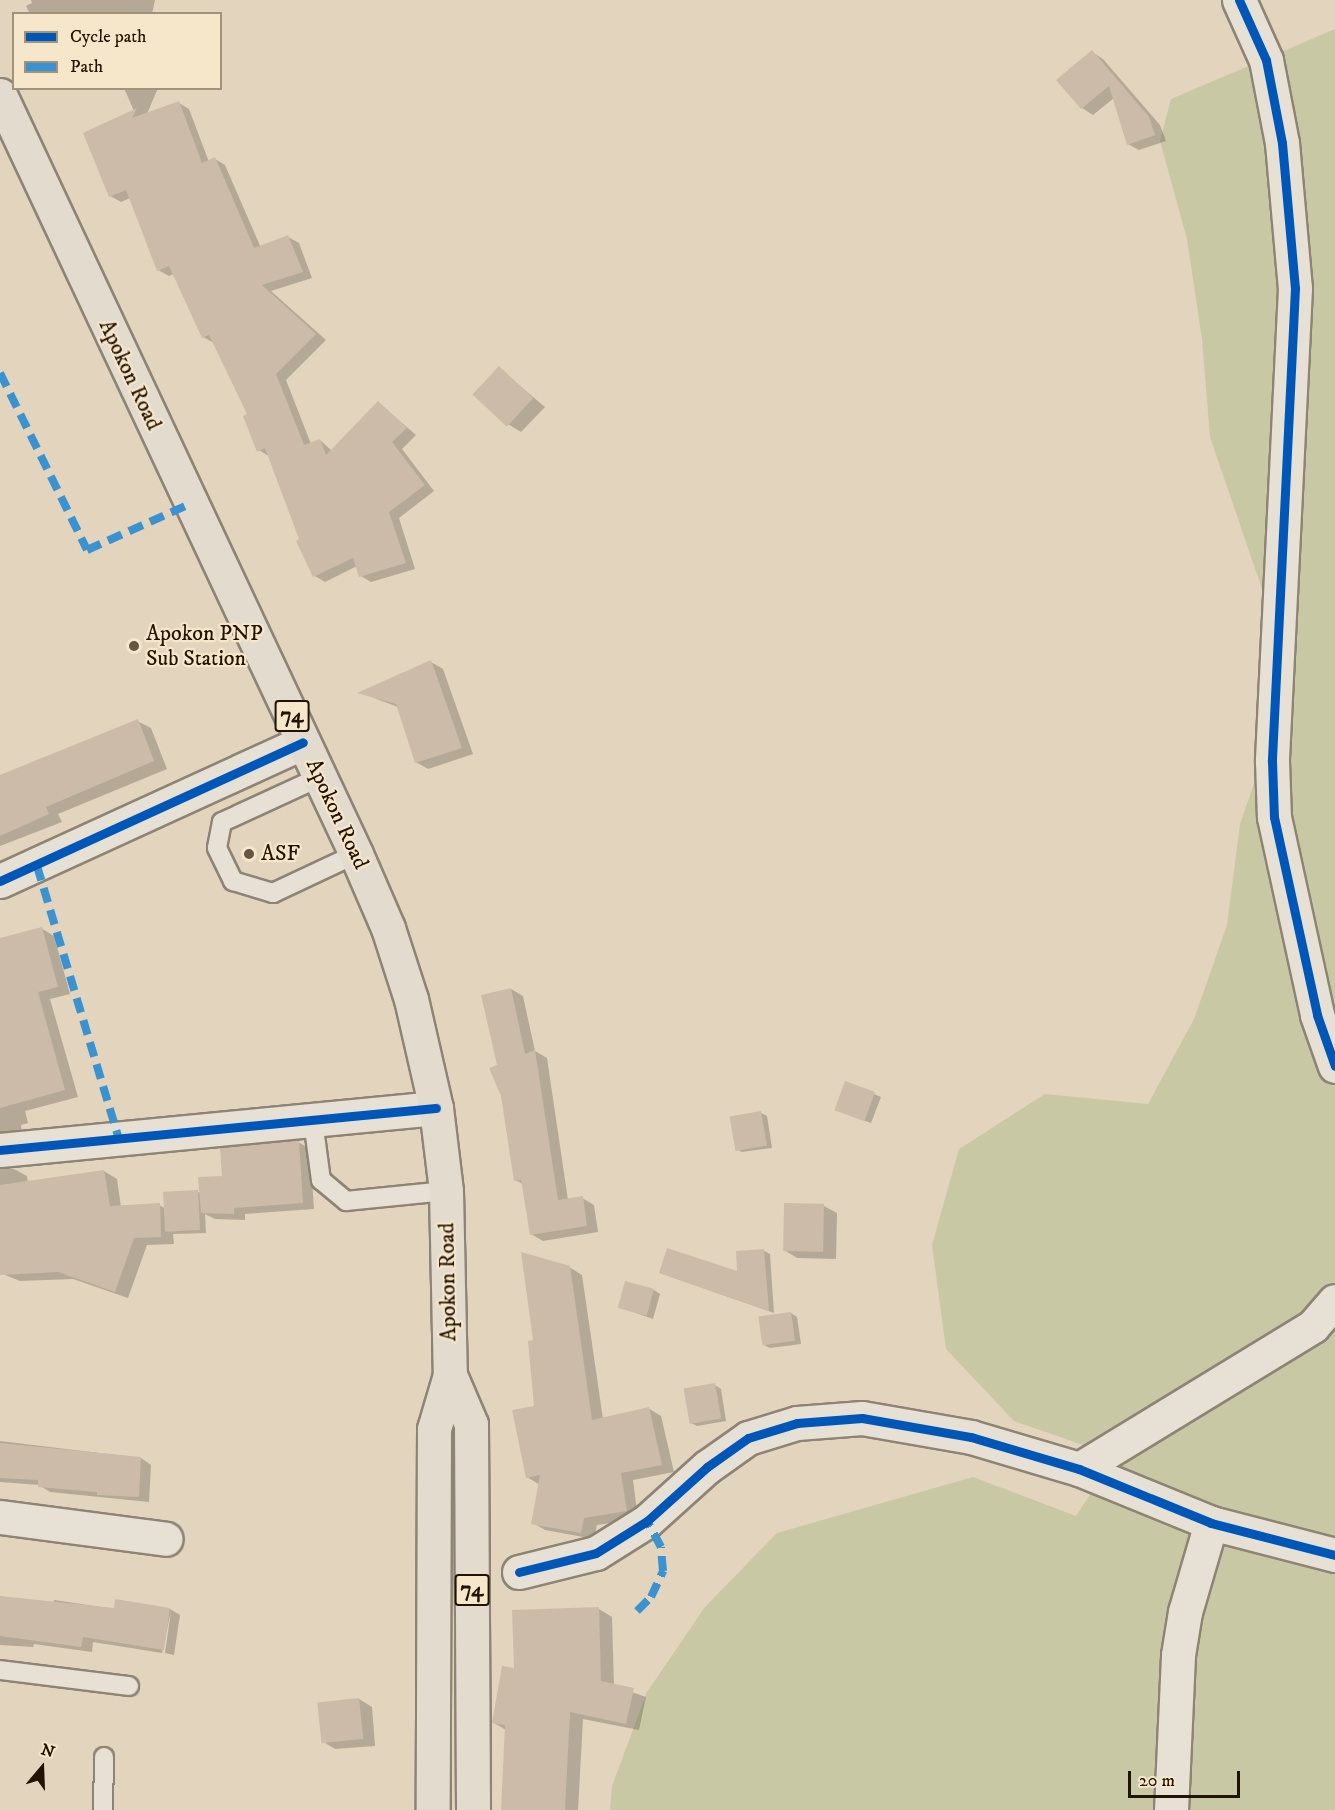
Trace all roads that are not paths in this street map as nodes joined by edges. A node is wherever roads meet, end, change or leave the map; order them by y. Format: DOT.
graph roads {
  1 [pos="1239,0"];
  2 [pos="0,95"];
  3 [pos="303,742"];
  4 [pos="320,777"];
  5 [pos="356,854"];
  6 [pos="0,881"];
  7 [pos="1335,1066"];
  8 [pos="436,1108"];
  9 [pos="314,1121"];
  10 [pos="0,1150"];
  11 [pos="446,1191"];
  12 [pos="1335,1301"];
  13 [pos="450,1375"];
  14 [pos="1079,1469"];
  15 [pos="0,1517"];
  16 [pos="1211,1523"];
  17 [pos="166,1539"];
  18 [pos="1335,1555"];
  19 [pos="519,1572"];
  20 [pos="0,1670"];
  21 [pos="129,1686"];
  22 [pos="104,1757"];
  23 [pos="103,1810"];
  24 [pos="433,1810"];
  25 [pos="473,1810"];
  26 [pos="1171,1810"];
  1 -- 7 [label="street"];
  2 -- 3 [label="highway, Apokon Road / 74"];
  3 -- 4 [label="highway, Apokon Road / 74"];
  3 -- 6 [label="street"];
  4 -- 5 [label="highway, Apokon Road / 74"];
  4 -- 5 [label="lane"];
  5 -- 8 [label="highway, Apokon Road / 74"];
  8 -- 9 [label="street"];
  8 -- 11 [label="highway, Apokon Road / 74"];
  9 -- 10 [label="street"];
  9 -- 11 [label="lane"];
  11 -- 13 [label="highway, Apokon Road / 74"];
  12 -- 14 [label="street"];
  13 -- 24 [label="highway, Apokon Road / 74"];
  13 -- 25 [label="highway, Apokon Road / 74"];
  14 -- 16 [label="street"];
  14 -- 19 [label="street"];
  15 -- 17 [label="street"];
  16 -- 18 [label="street"];
  16 -- 26 [label="street"];
  20 -- 21 [label="lane"];
  22 -- 23 [label="lane"];
}
